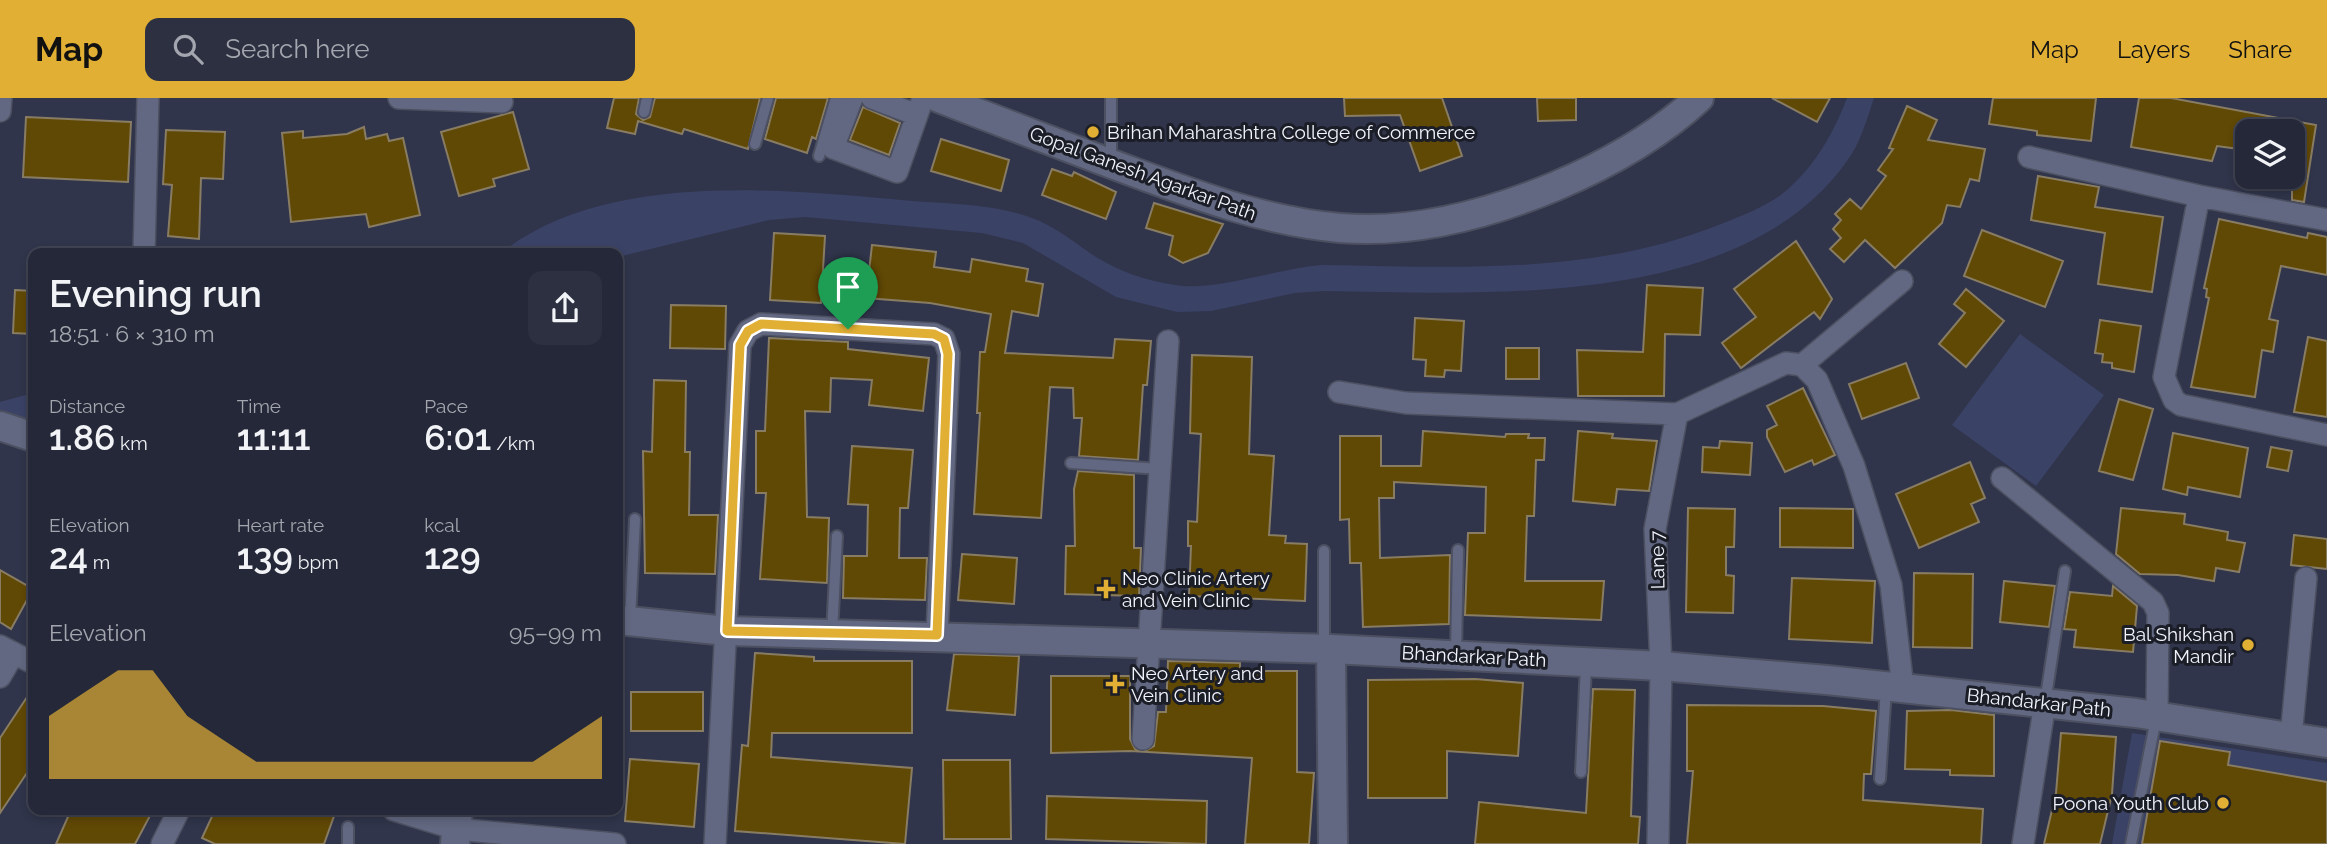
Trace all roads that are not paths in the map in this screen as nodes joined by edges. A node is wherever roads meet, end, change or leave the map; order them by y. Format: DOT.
graph roads {
  1 [pos="1,98"];
  2 [pos="148,98"];
  3 [pos="399,98"];
  4 [pos="422,98"];
  5 [pos="648,98"];
  6 [pos="768,98"];
  7 [pos="836,98"];
  8 [pos="852,98"];
  9 [pos="1111,98"];
  10 [pos="1699,98"];
  11 [pos="880,99"];
  12 [pos="502,102"];
  13 [pos="926,104"];
  14 [pos="0,111"];
  15 [pos="644,112"];
  16 [pos="755,144"];
  17 [pos="819,156"];
  18 [pos="2029,157"];
  19 [pos="1111,163"];
  20 [pos="2199,196"];
  21 [pos="2327,220"];
  22 [pos="146,248"];
  23 [pos="1902,281"];
  24 [pos="1168,341"];
  25 [pos="1802,365"];
  26 [pos="1339,392"];
  27 [pos="1677,414"];
  28 [pos="0,426"];
  29 [pos="28,435"];
  30 [pos="2327,435"];
  31 [pos="1071,463"];
  32 [pos="1161,469"];
  33 [pos="2002,478"];
  34 [pos="635,519"];
  35 [pos="837,536"];
  36 [pos="1458,550"];
  37 [pos="1324,551"];
  38 [pos="2065,571"];
  39 [pos="2306,578"];
  40 [pos="624,621"];
  41 [pos="727,631"];
  42 [pos="832,633"];
  43 [pos="937,635"];
  44 [pos="1151,643"];
  45 [pos="1327,649"];
  46 [pos="7,650"];
  47 [pos="1456,654"];
  48 [pos="28,660"];
  49 [pos="1586,662"];
  50 [pos="1661,666"];
  51 [pos="0,677"];
  52 [pos="1895,687"];
  53 [pos="2045,703"];
  54 [pos="2157,716"];
  55 [pos="2291,737"];
  56 [pos="1143,739"];
  57 [pos="2327,743"];
  58 [pos="1581,772"];
  59 [pos="1880,779"];
  60 [pos="176,815"];
  61 [pos="411,815"];
  62 [pos="348,827"];
  63 [pos="456,828"];
  64 [pos="162,844"];
  65 [pos="348,844"];
  66 [pos="615,844"];
  67 [pos="715,844"];
  68 [pos="1333,844"];
  69 [pos="1658,844"];
  70 [pos="2023,844"];
  71 [pos="2131,844"];
  1 -- 14 [label="street"];
  2 -- 22 [label="street"];
  3 -- 4 [label="street"];
  4 -- 12 [label="street"];
  5 -- 15 [label="lane"];
  6 -- 16 [label="lane"];
  7 -- 17 [label="lane"];
  8 -- 13 [label="street"];
  9 -- 19 [label="lane"];
  10 -- 19 [label="street, Gopal Ganesh Agarkar Path"];
  11 -- 13 [label="street"];
  13 -- 19 [label="street, Gopal Ganesh Agarkar Path"];
  18 -- 20 [label="street"];
  20 -- 21 [label="street"];
  20 -- 30 [label="street"];
  23 -- 25 [label="street"];
  24 -- 32 [label="street"];
  25 -- 27 [label="street"];
  25 -- 52 [label="street"];
  26 -- 27 [label="street"];
  27 -- 50 [label="street, Lane 7"];
  28 -- 29 [label="street"];
  31 -- 32 [label="lane"];
  32 -- 44 [label="street"];
  33 -- 54 [label="street"];
  34 -- 40 [label="lane"];
  35 -- 42 [label="lane"];
  36 -- 47 [label="lane"];
  37 -- 45 [label="lane"];
  38 -- 53 [label="lane"];
  39 -- 55 [label="street"];
  40 -- 41 [label="street, Bhandarkar Path"];
  41 -- 42 [label="street, Bhandarkar Path"];
  41 -- 43 [label="street"];
  41 -- 67 [label="street"];
  42 -- 43 [label="street, Bhandarkar Path"];
  43 -- 44 [label="street, Bhandarkar Path"];
  44 -- 45 [label="street, Bhandarkar Path"];
  44 -- 56 [label="street"];
  45 -- 47 [label="street, Bhandarkar Path"];
  45 -- 68 [label="street"];
  46 -- 48 [label="street"];
  46 -- 51 [label="street"];
  47 -- 49 [label="street, Bhandarkar Path"];
  49 -- 50 [label="street, Bhandarkar Path"];
  49 -- 58 [label="lane"];
  50 -- 52 [label="street, Bhandarkar Path"];
  50 -- 69 [label="street, Lane 7"];
  52 -- 53 [label="street, Bhandarkar Path"];
  52 -- 59 [label="lane"];
  53 -- 54 [label="street, Bhandarkar Path"];
  53 -- 70 [label="street"];
  54 -- 55 [label="street, Bhandarkar Path"];
  54 -- 71 [label="lane"];
  55 -- 57 [label="street, Bhandarkar Path"];
  60 -- 64 [label="street"];
  61 -- 63 [label="street"];
  62 -- 65 [label="lane"];
  63 -- 66 [label="street"];
}
